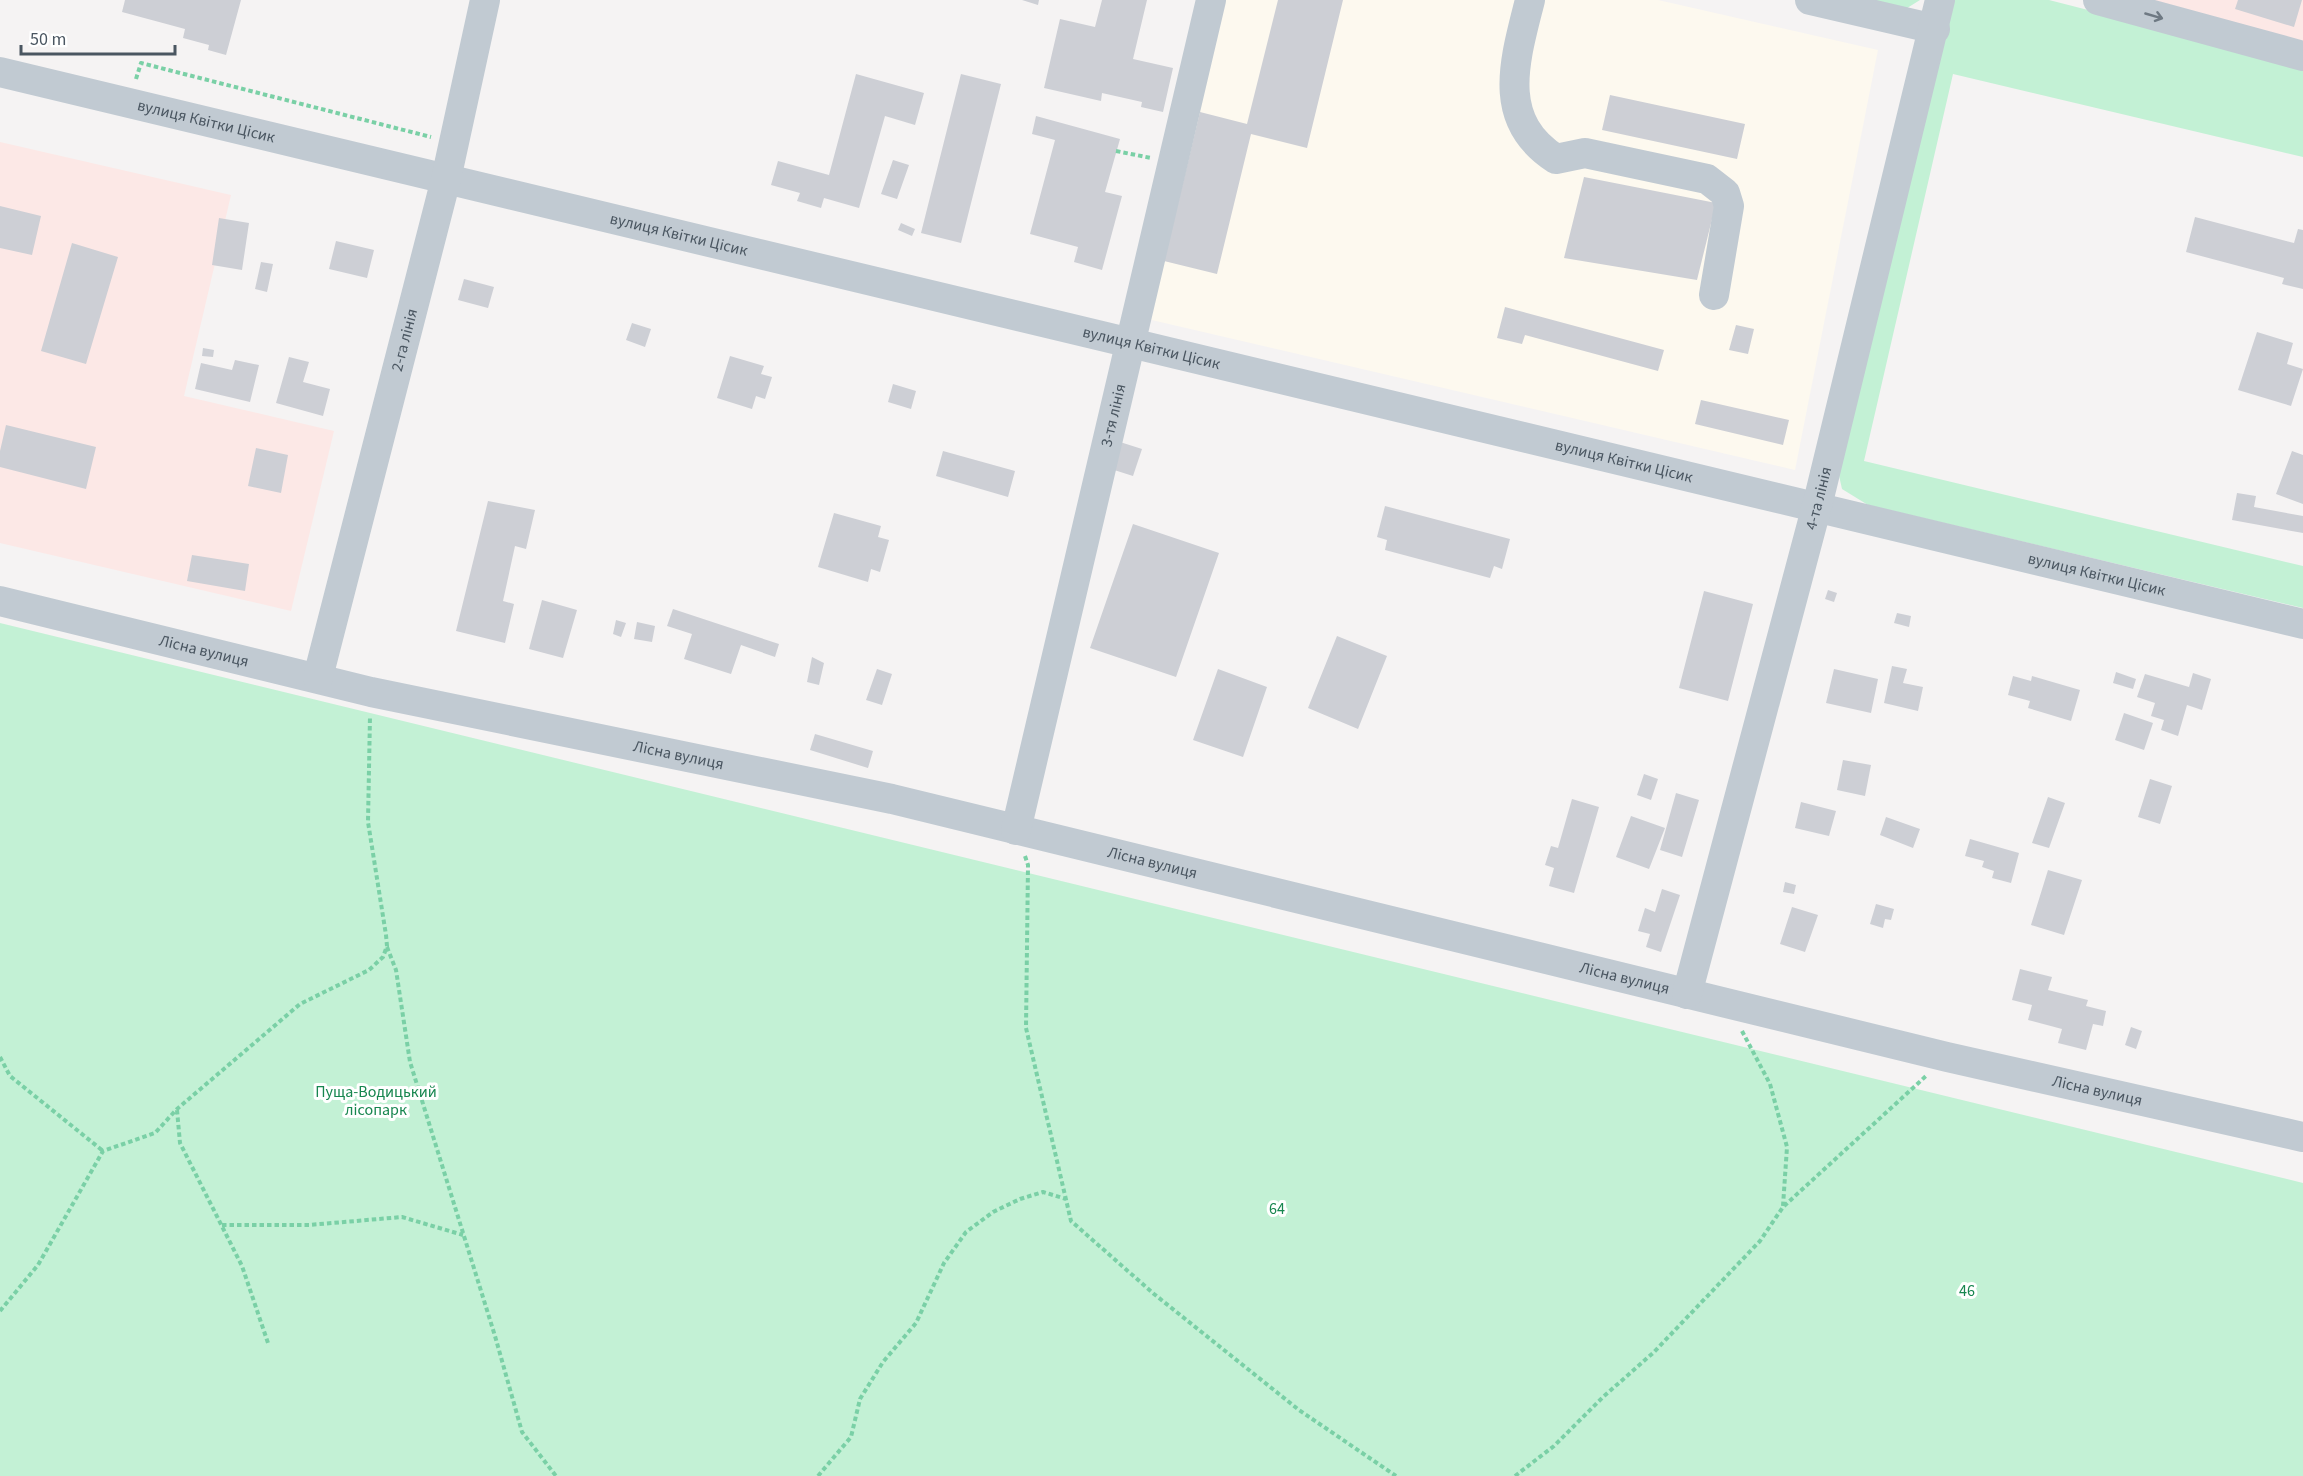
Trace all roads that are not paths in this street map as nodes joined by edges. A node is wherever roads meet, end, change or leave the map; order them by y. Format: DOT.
graph roads {
  1 [pos="485,0"];
  2 [pos="1211,0"];
  3 [pos="1530,0"];
  4 [pos="1810,0"];
  5 [pos="2098,0"];
  6 [pos="1937,14"];
  7 [pos="2303,56"];
  8 [pos="0,72"];
  9 [pos="446,179"];
  10 [pos="1714,295"];
  11 [pos="1129,343"];
  12 [pos="1817,507"];
  13 [pos="0,601"];
  14 [pos="2303,624"];
  15 [pos="318,677"];
  16 [pos="1016,830"];
  17 [pos="1688,994"];
  18 [pos="2303,1137"];
  1 -- 9 [label="street, 2-га лінія"];
  2 -- 11 [label="street, 3-тя лінія"];
  3 -- 10 [label="street"];
  4 -- 6 [label="street"];
  5 -- 7 [label="street, one-way"];
  6 -- 12 [label="street, 4-та лінія"];
  8 -- 9 [label="street, вулиця Квітки Цісик"];
  9 -- 11 [label="street, вулиця Квітки Цісик"];
  9 -- 15 [label="street, 2-га лінія"];
  11 -- 12 [label="street, вулиця Квітки Цісик"];
  11 -- 16 [label="street, 3-тя лінія"];
  12 -- 14 [label="street, вулиця Квітки Цісик"];
  12 -- 17 [label="street, 4-та лінія"];
  13 -- 15 [label="street, Лісна вулиця"];
  15 -- 16 [label="street, Лісна вулиця"];
  16 -- 17 [label="street, Лісна вулиця"];
  17 -- 18 [label="street, Лісна вулиця"];
}
